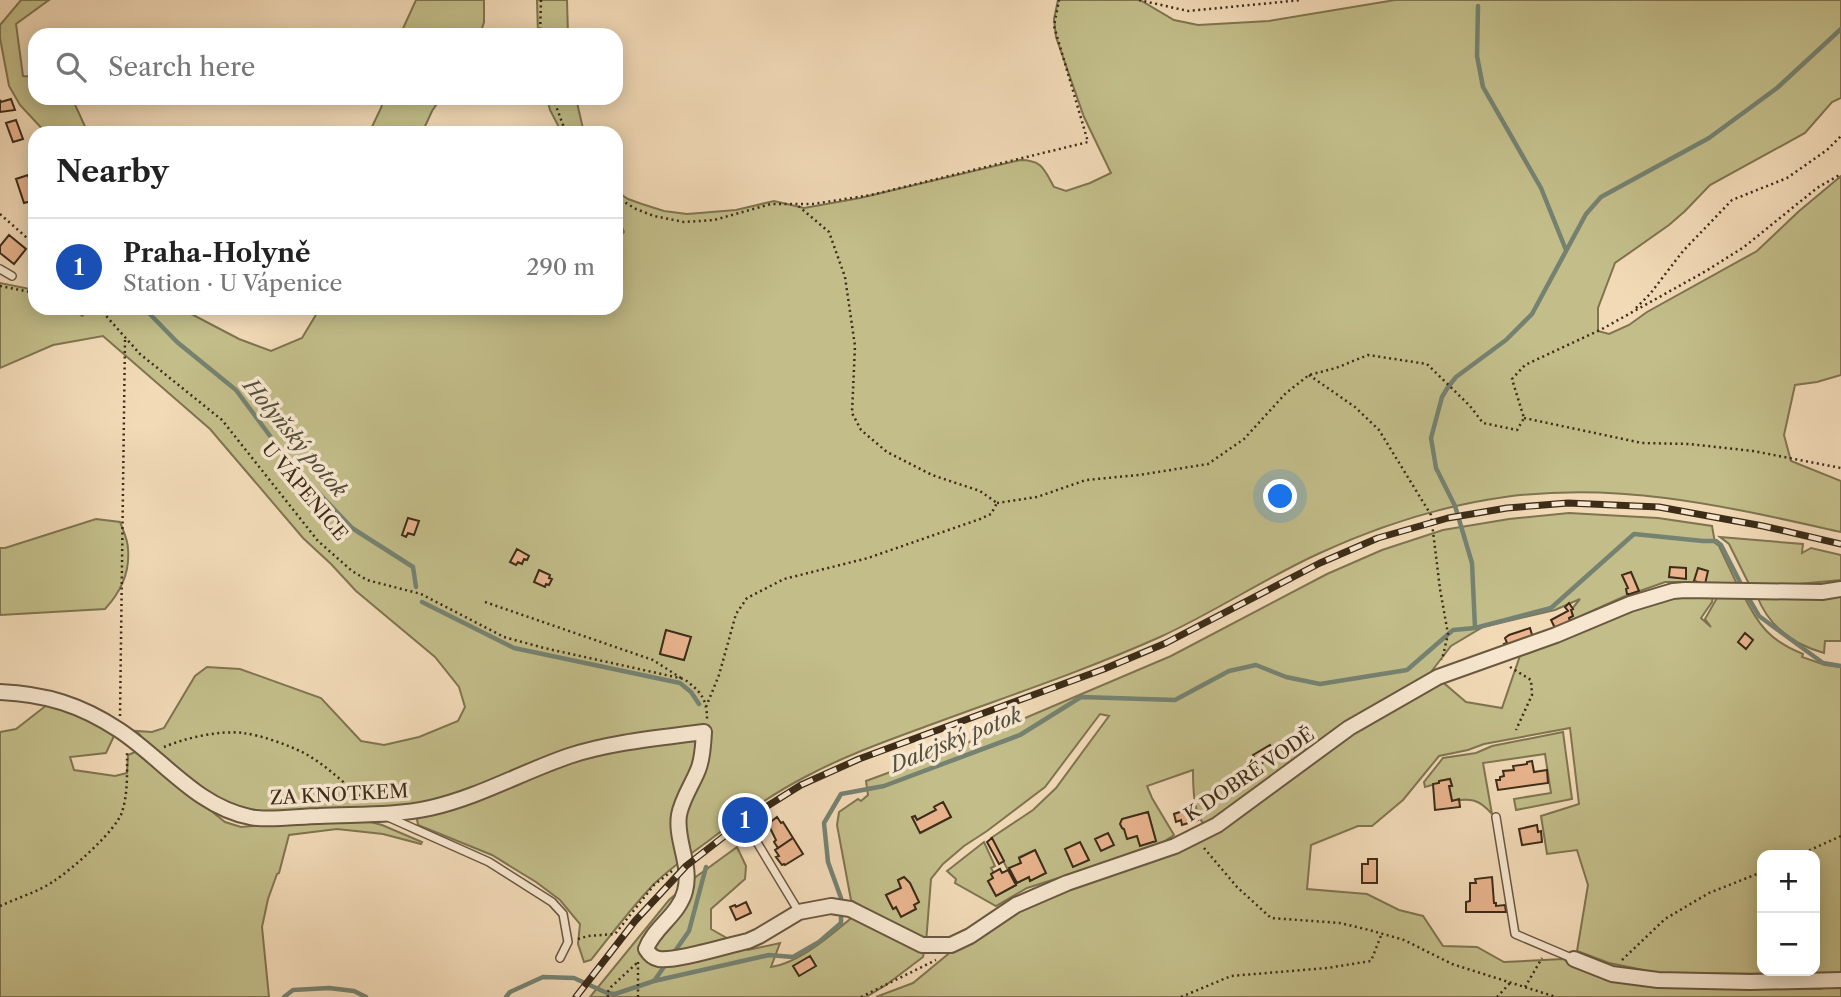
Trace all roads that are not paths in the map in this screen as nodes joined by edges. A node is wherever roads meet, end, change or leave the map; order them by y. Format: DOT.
graph roads {
  1 [pos="0,269"];
  2 [pos="12,276"];
  3 [pos="1841,589"];
  4 [pos="0,692"];
  5 [pos="378,813"];
  6 [pos="1496,817"];
  7 [pos="752,834"];
  8 [pos="799,912"];
  9 [pos="560,958"];
  10 [pos="1574,960"];
  11 [pos="1841,980"];
  1 -- 2 [label="lane"];
  3 -- 8 [label="street, K DOBRÉ VODĚ"];
  4 -- 5 [label="street, ZA KNOTKEM"];
  5 -- 8 [label="street, ZA KNOTKEM"];
  5 -- 9 [label="lane"];
  6 -- 10 [label="lane"];
  7 -- 8 [label="lane"];
  10 -- 11 [label="street"];
}
